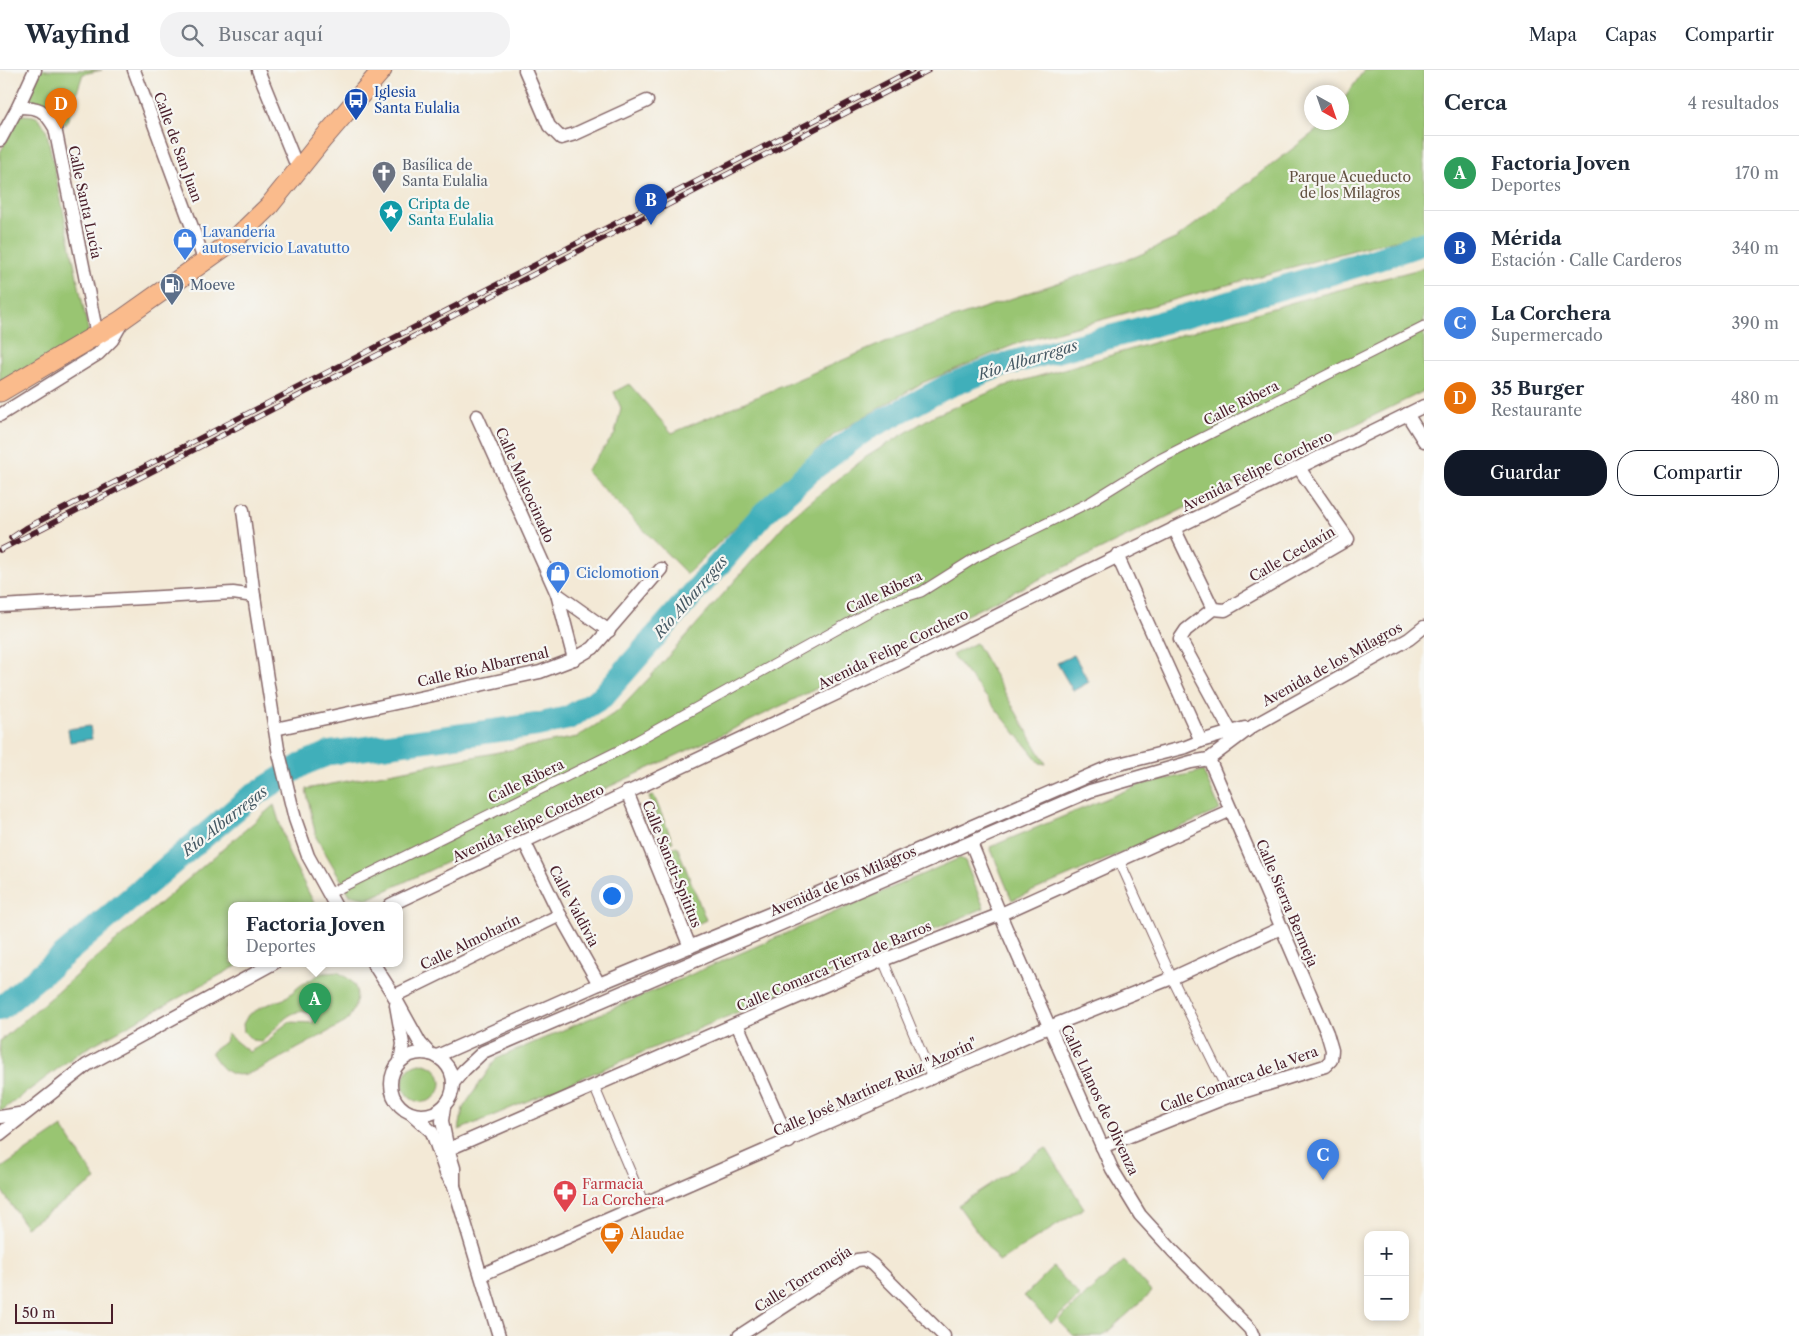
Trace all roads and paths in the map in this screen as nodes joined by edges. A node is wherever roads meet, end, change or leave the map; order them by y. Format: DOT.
graph roads {
  1 [pos="34,70"];
  2 [pos="134,70"];
  3 [pos="258,70"];
  4 [pos="382,70"];
  5 [pos="525,70"];
  6 [pos="647,101"];
  7 [pos="18,107"];
  8 [pos="0,140"];
  9 [pos="298,169"];
  10 [pos="205,262"];
  11 [pos="120,321"];
  12 [pos="1424,326"];
  13 [pos="98,335"];
  14 [pos="0,392"];
  15 [pos="1424,406"];
  16 [pos="1407,414"];
  17 [pos="0,415"];
  18 [pos="477,416"];
  19 [pos="1424,442"];
  20 [pos="1299,468"];
  21 [pos="243,510"];
  22 [pos="1174,528"];
  23 [pos="1117,555"];
  24 [pos="661,569"];
  25 [pos="557,594"];
  26 [pos="254,596"];
  27 [pos="0,606"];
  28 [pos="1213,610"];
  29 [pos="1424,627"];
  30 [pos="609,631"];
  31 [pos="574,659"];
  32 [pos="1253,726"];
  33 [pos="275,729"];
  34 [pos="1231,732"];
  35 [pos="1201,740"];
  36 [pos="1209,759"];
  37 [pos="627,792"];
  38 [pos="1230,810"];
  39 [pos="524,841"];
  40 [pos="971,843"];
  41 [pos="1119,860"];
  42 [pos="331,900"];
  43 [pos="396,902"];
  44 [pos="1001,914"];
  45 [pos="560,915"];
  46 [pos="1281,928"];
  47 [pos="690,947"];
  48 [pos="883,960"];
  49 [pos="267,967"];
  50 [pos="376,967"];
  51 [pos="1172,978"];
  52 [pos="600,984"];
  53 [pos="394,996"];
  54 [pos="737,1024"];
  55 [pos="1050,1027"];
  56 [pos="433,1055"];
  57 [pos="1331,1060"];
  58 [pos="400,1062"];
  59 [pos="932,1078"];
  60 [pos="453,1083"];
  61 [pos="594,1086"];
  62 [pos="1230,1096"];
  63 [pos="444,1107"];
  64 [pos="27,1112"];
  65 [pos="413,1114"];
  66 [pos="0,1117"];
  67 [pos="0,1134"];
  68 [pos="789,1142"];
  69 [pos="1102,1147"];
  70 [pos="449,1150"];
  71 [pos="454,1186"];
  72 [pos="644,1204"];
  73 [pos="481,1275"];
  74 [pos="499,1336"];
  75 [pos="739,1336"];
  76 [pos="944,1336"];
  77 [pos="1253,1336"];
  1 -- 7 [label="street"];
  2 -- 10 [label="street, Calle de San Juan"];
  3 -- 9 [label="street"];
  4 -- 9 [label="main road"];
  5 -- 6 [label="street"];
  7 -- 8 [label="street"];
  7 -- 13 [label="street, Calle Santa Lucía"];
  9 -- 10 [label="main road"];
  10 -- 11 [label="main road"];
  11 -- 13 [label="main road"];
  11 -- 17 [label="street"];
  12 -- 42 [label="street, Calle Ribera"];
  13 -- 14 [label="main road"];
  15 -- 16 [label="street, Avenida Felipe Corchero"];
  16 -- 19 [label="street"];
  16 -- 20 [label="street, Avenida Felipe Corchero"];
  18 -- 25 [label="street, Calle Malcocinado"];
  20 -- 22 [label="street, Avenida Felipe Corchero"];
  20 -- 28 [label="street, Calle Ceclavín"];
  21 -- 26 [label="street"];
  22 -- 23 [label="street, Avenida Felipe Corchero"];
  22 -- 28 [label="street"];
  23 -- 35 [label="street"];
  23 -- 37 [label="street, Avenida Felipe Corchero"];
  24 -- 30 [label="street, Calle Río Albarrenal"];
  25 -- 30 [label="street"];
  25 -- 31 [label="street, Calle Malcocinado"];
  26 -- 27 [label="street"];
  26 -- 33 [label="street"];
  28 -- 34 [label="street, Calle Ceclavín"];
  29 -- 32 [label="street, Avenida de los Milagros"];
  30 -- 31 [label="street, Calle Río Albarrenal"];
  31 -- 33 [label="street, Calle Río Albarrenal"];
  32 -- 34 [label="street, Avenida de los Milagros"];
  32 -- 36 [label="street, Avenida de los Milagros"];
  33 -- 42 [label="street"];
  34 -- 35 [label="street, Avenida de los Milagros"];
  35 -- 47 [label="street, Avenida de los Milagros"];
  36 -- 38 [label="street, Calle Sierra Bermeja"];
  36 -- 40 [label="street, Avenida de los Milagros"];
  37 -- 39 [label="street, Avenida Felipe Corchero"];
  37 -- 47 [label="street, Calle Sancti-Spititus"];
  38 -- 41 [label="street, Calle Comarca Tierra de Barros"];
  38 -- 46 [label="street, Calle Sierra Bermeja"];
  39 -- 43 [label="street, Avenida Felipe Corchero"];
  39 -- 45 [label="street, Calle Valdivia"];
  40 -- 44 [label="street, Calle Llanos de Olivenza"];
  40 -- 60 [label="street, Avenida de los Milagros"];
  41 -- 44 [label="street, Calle Comarca Tierra de Barros"];
  41 -- 51 [label="street"];
  44 -- 48 [label="street, Calle Comarca Tierra de Barros"];
  44 -- 55 [label="street, Calle Llanos de Olivenza"];
  45 -- 52 [label="street, Calle Valdivia"];
  45 -- 53 [label="street, Calle Almoharín"];
  46 -- 51 [label="street, Calle José Martínez Ruiz \"Azorín\""];
  46 -- 57 [label="street, Calle Sierra Bermeja"];
  47 -- 52 [label="street, Avenida de los Milagros"];
  48 -- 54 [label="street, Calle Comarca Tierra de Barros"];
  48 -- 59 [label="street"];
  49 -- 64 [label="street"];
  50 -- 53 [label="street"];
  51 -- 55 [label="street, Calle José Martínez Ruiz \"Azorín\""];
  51 -- 62 [label="street"];
  52 -- 56 [label="street, Avenida de los Milagros"];
  53 -- 56 [label="street"];
  53 -- 58 [label="street"];
  54 -- 61 [label="street, Calle Comarca Tierra de Barros"];
  54 -- 68 [label="street"];
  55 -- 59 [label="street, Calle José Martínez Ruiz \"Azorín\""];
  55 -- 69 [label="street, Calle Llanos de Olivenza"];
  56 -- 58 [label="street"];
  56 -- 60 [label="street"];
  57 -- 62 [label="street, Calle Comarca de la Vera"];
  58 -- 65 [label="street"];
  59 -- 68 [label="street, Calle José Martínez Ruiz \"Azorín\""];
  60 -- 63 [label="street"];
  61 -- 70 [label="street, Calle Comarca Tierra de Barros"];
  61 -- 72 [label="street"];
  62 -- 69 [label="street, Calle Comarca de la Vera"];
  63 -- 65 [label="street"];
  63 -- 70 [label="street"];
  64 -- 66 [label="street"];
  64 -- 67 [label="street"];
  65 -- 71 [label="street"];
  68 -- 72 [label="street, Calle José Martínez Ruiz \"Azorín\""];
  69 -- 77 [label="street, Calle Llanos de Olivenza"];
  70 -- 71 [label="street"];
  71 -- 73 [label="street"];
  72 -- 73 [label="street, Calle José Martínez Ruiz \"Azorín\""];
  73 -- 74 [label="street"];
  75 -- 76 [label="street, Calle Torremejía"];
}
